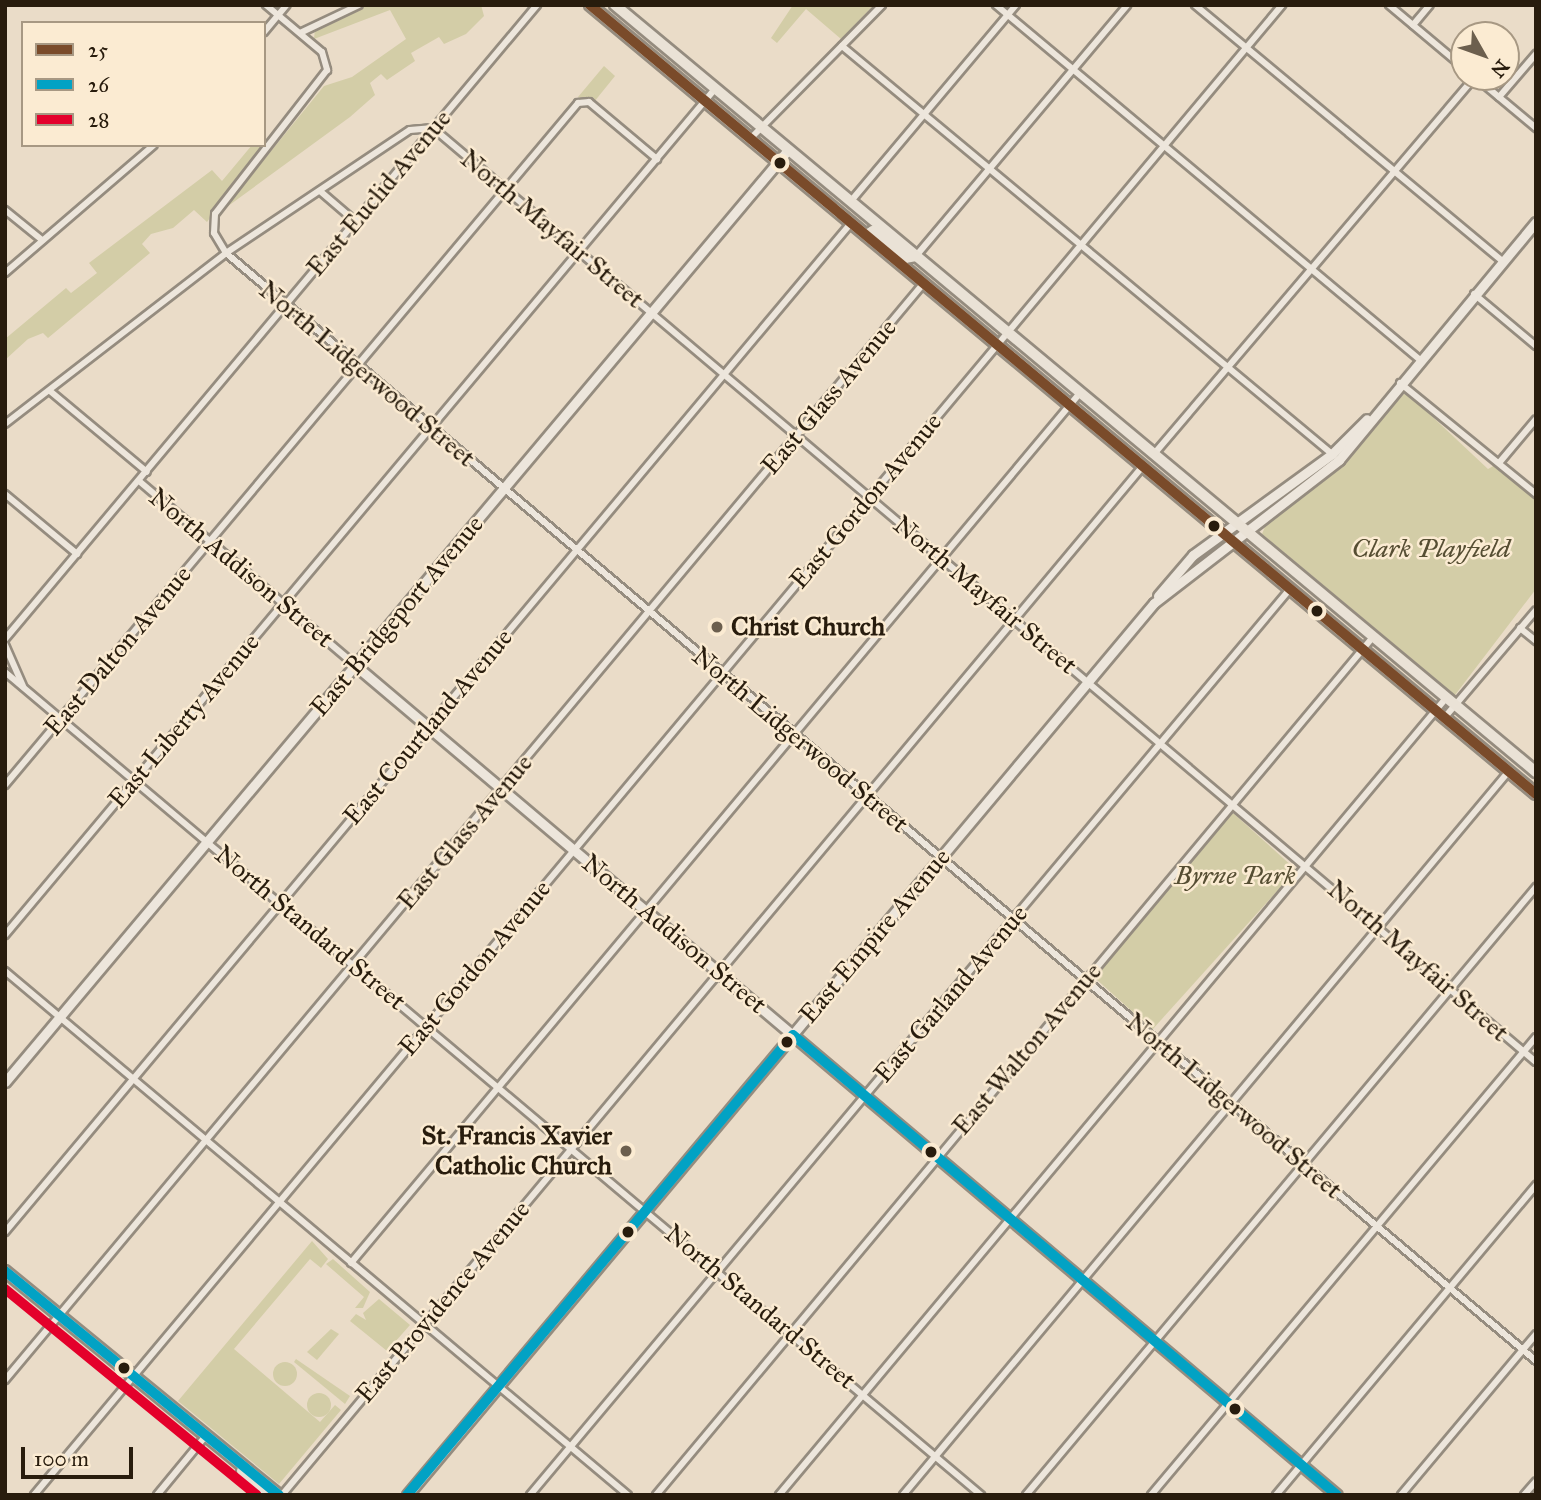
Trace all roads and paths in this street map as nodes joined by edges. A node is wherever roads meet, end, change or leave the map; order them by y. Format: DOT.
graph roads {
  1 [pos="266,5"];
  2 [pos="286,5"];
  3 [pos="359,5"];
  4 [pos="537,5"];
  5 [pos="590,5"];
  6 [pos="615,5"];
  7 [pos="881,5"];
  8 [pos="996,5"];
  9 [pos="1016,5"];
  10 [pos="1127,5"];
  11 [pos="1195,5"];
  12 [pos="1282,5"];
  13 [pos="1389,5"];
  14 [pos="1430,5"];
  15 [pos="278,15"];
  16 [pos="1007,15"];
  17 [pos="1413,25"];
  18 [pos="266,30"];
  19 [pos="300,33"];
  20 [pos="842,46"];
  21 [pos="1246,48"];
  22 [pos="1536,54"];
  23 [pos="1450,56"];
  24 [pos="1072,71"];
  25 [pos="715,89"];
  26 [pos="1463,91"];
  27 [pos="1492,91"];
  28 [pos="1499,97"];
  29 [pos="705,101"];
  30 [pos="924,114"];
  31 [pos="433,128"];
  32 [pos="761,128"];
  33 [pos="1536,128"];
  34 [pos="750,139"];
  35 [pos="152,147"];
  36 [pos="1162,148"];
  37 [pos="788,150"];
  38 [pos="657,159"];
  39 [pos="777,162"];
  40 [pos="989,169"];
  41 [pos="1392,171"];
  42 [pos="506,189"];
  43 [pos="320,191"];
  44 [pos="851,201"];
  45 [pos="5,210"];
  46 [pos="355,221"];
  47 [pos="1536,222"];
  48 [pos="851,223"];
  49 [pos="866,235"];
  50 [pos="42,240"];
  51 [pos="1080,245"];
  52 [pos="580,252"];
  53 [pos="226,253"];
  54 [pos="916,256"];
  55 [pos="1502,261"];
  56 [pos="1310,269"];
  57 [pos="5,273"];
  58 [pos="924,283"];
  59 [pos="1474,294"];
  60 [pos="966,298"];
  61 [pos="285,305"];
  62 [pos="651,313"];
  63 [pos="1007,333"];
  64 [pos="997,345"];
  65 [pos="1536,346"];
  66 [pos="1419,359"];
  67 [pos="358,367"];
  68 [pos="1228,367"];
  69 [pos="724,374"];
  70 [pos="1400,383"];
  71 [pos="50,391"];
  72 [pos="1080,393"];
  73 [pos="1070,405"];
  74 [pos="1536,419"];
  75 [pos="5,424"];
  76 [pos="432,428"];
  77 [pos="797,435"];
  78 [pos="1154,454"];
  79 [pos="1336,457"];
  80 [pos="1499,463"];
  81 [pos="1143,466"];
  82 [pos="146,472"];
  83 [pos="139,481"];
  84 [pos="504,489"];
  85 [pos="5,494"];
  86 [pos="1536,494"];
  87 [pos="869,498"];
  88 [pos="1241,527"];
  89 [pos="1227,536"];
  90 [pos="211,542"];
  91 [pos="576,551"];
  92 [pos="77,554"];
  93 [pos="942,558"];
  94 [pos="1290,589"];
  95 [pos="284,604"];
  96 [pos="1536,610"];
  97 [pos="649,612"];
  98 [pos="1015,620"];
  99 [pos="1520,628"];
  100 [pos="6,636"];
  101 [pos="1373,637"];
  102 [pos="1536,641"];
  103 [pos="5,645"];
  104 [pos="1363,649"];
  105 [pos="356,666"];
  106 [pos="5,672"];
  107 [pos="722,673"];
  108 [pos="1088,681"];
  109 [pos="24,688"];
  110 [pos="1451,701"];
  111 [pos="1436,709"];
  112 [pos="61,717"];
  113 [pos="1445,717"];
  114 [pos="429,727"];
  115 [pos="794,735"];
  116 [pos="1161,743"];
  117 [pos="1509,771"];
  118 [pos="1536,772"];
  119 [pos="135,779"];
  120 [pos="5,785"];
  121 [pos="501,789"];
  122 [pos="1536,794"];
  123 [pos="867,797"];
  124 [pos="1234,804"];
  125 [pos="206,841"];
  126 [pos="574,850"];
  127 [pos="940,858"];
  128 [pos="1306,866"];
  129 [pos="1536,887"];
  130 [pos="279,901"];
  131 [pos="647,911"];
  132 [pos="1013,920"];
  133 [pos="1378,927"];
  134 [pos="5,935"];
  135 [pos="353,964"];
  136 [pos="5,971"];
  137 [pos="719,973"];
  138 [pos="1085,981"];
  139 [pos="1451,989"];
  140 [pos="59,1017"];
  141 [pos="426,1026"];
  142 [pos="793,1035"];
  143 [pos="1536,1037"];
  144 [pos="1158,1042"];
  145 [pos="1524,1052"];
  146 [pos="1536,1062"];
  147 [pos="132,1078"];
  148 [pos="5,1082"];
  149 [pos="498,1087"];
  150 [pos="864,1096"];
  151 [pos="1231,1104"];
  152 [pos="205,1140"];
  153 [pos="571,1149"];
  154 [pos="937,1157"];
  155 [pos="1304,1165"];
  156 [pos="1536,1185"];
  157 [pos="278,1202"];
  158 [pos="643,1209"];
  159 [pos="1010,1219"];
  160 [pos="1377,1227"];
  161 [pos="5,1232"];
  162 [pos="351,1263"];
  163 [pos="716,1270"];
  164 [pos="5,1271"];
  165 [pos="1083,1281"];
  166 [pos="1449,1288"];
  167 [pos="59,1316"];
  168 [pos="425,1325"];
  169 [pos="790,1332"];
  170 [pos="1536,1334"];
  171 [pos="1156,1342"];
  172 [pos="1522,1350"];
  173 [pos="1536,1361"];
  174 [pos="131,1377"];
  175 [pos="5,1380"];
  176 [pos="498,1386"];
  177 [pos="863,1394"];
  178 [pos="1228,1403"];
  179 [pos="204,1438"];
  180 [pos="570,1447"];
  181 [pos="935,1456"];
  182 [pos="1302,1465"];
  183 [pos="241,1469"];
  184 [pos="1536,1481"];
  185 [pos="34,1495"];
  186 [pos="157,1495"];
  187 [pos="264,1495"];
  188 [pos="281,1495"];
  189 [pos="407,1495"];
  190 [pos="530,1495"];
  191 [pos="628,1495"];
  192 [pos="656,1495"];
  193 [pos="779,1495"];
  194 [pos="902,1495"];
  195 [pos="981,1495"];
  196 [pos="1026,1495"];
  197 [pos="1151,1495"];
  198 [pos="1276,1495"];
  199 [pos="1338,1495"];
  200 [pos="1401,1495"];
  201 [pos="1524,1495"];
  1 -- 15 [label="street"];
  2 -- 15 [label="street"];
  3 -- 19 [label="street"];
  4 -- 31 [label="street, East Euclid Avenue"];
  5 -- 29 [label="main road"];
  6 -- 25 [label="main road"];
  7 -- 20 [label="street"];
  8 -- 16 [label="street"];
  9 -- 16 [label="street"];
  10 -- 24 [label="street"];
  11 -- 21 [label="street"];
  12 -- 21 [label="street, East Gordon Avenue"];
  13 -- 17 [label="street"];
  14 -- 17 [label="street"];
  15 -- 18 [label="street"];
  15 -- 19 [label="street"];
  16 -- 24 [label="street"];
  16 -- 30 [label="street"];
  17 -- 23 [label="street"];
  19 -- 53 [label="street"];
  20 -- 30 [label="street"];
  20 -- 32 [label="street"];
  21 -- 36 [label="street, East Gordon Avenue"];
  21 -- 41 [label="street"];
  22 -- 28 [label="street"];
  24 -- 36 [label="street"];
  24 -- 40 [label="street"];
  25 -- 29 [label="street, East Liberty Avenue"];
  25 -- 32 [label="main road"];
  26 -- 41 [label="street"];
  27 -- 28 [label="street"];
  28 -- 33 [label="street"];
  29 -- 34 [label="main road"];
  29 -- 38 [label="street, East Liberty Avenue"];
  30 -- 40 [label="street"];
  30 -- 44 [label="street"];
  31 -- 42 [label="street, North Mayfair Street"];
  31 -- 43 [label="street"];
  31 -- 46 [label="street, East Euclid Avenue"];
  32 -- 34 [label="street"];
  32 -- 37 [label="main road"];
  34 -- 39 [label="main road"];
  35 -- 50 [label="street"];
  36 -- 51 [label="street, East Gordon Avenue"];
  36 -- 56 [label="street"];
  37 -- 39 [label="street, East Bridgeport Avenue"];
  37 -- 44 [label="main road"];
  38 -- 42 [label="street, East Dalton Avenue"];
  38 -- 52 [label="street, East Liberty Avenue"];
  39 -- 48 [label="main road"];
  39 -- 62 [label="street, East Bridgeport Avenue"];
  40 -- 51 [label="street"];
  40 -- 54 [label="street"];
  41 -- 55 [label="street"];
  41 -- 56 [label="street"];
  42 -- 52 [label="street, North Mayfair Street"];
  42 -- 67 [label="street, East Dalton Avenue"];
  43 -- 46 [label="street"];
  43 -- 53 [label="street"];
  44 -- 54 [label="main road"];
  45 -- 50 [label="street"];
  46 -- 61 [label="street, East Euclid Avenue"];
  47 -- 55 [label="street, East Empire Avenue"];
  48 -- 49 [label="main road"];
  48 -- 69 [label="street, East Courtland Avenue"];
  49 -- 54 [label="main road"];
  49 -- 58 [label="main road"];
  50 -- 57 [label="street"];
  51 -- 63 [label="street, East Gordon Avenue"];
  51 -- 68 [label="street"];
  52 -- 62 [label="street, North Mayfair Street"];
  52 -- 76 [label="street, East Liberty Avenue"];
  53 -- 61 [label="street, North Lidgerwood Street"];
  53 -- 71 [label="street"];
  54 -- 60 [label="main road"];
  55 -- 59 [label="street, East Empire Avenue"];
  56 -- 66 [label="street"];
  56 -- 68 [label="street"];
  58 -- 60 [label="main road"];
  58 -- 64 [label="main road"];
  58 -- 77 [label="street, East Glass Avenue"];
  59 -- 65 [label="street"];
  59 -- 66 [label="street, East Empire Avenue"];
  60 -- 63 [label="main road"];
  61 -- 67 [label="street, North Lidgerwood Street"];
  61 -- 82 [label="street, East Euclid Avenue"];
  62 -- 69 [label="street, North Mayfair Street"];
  62 -- 84 [label="street, East Bridgeport Avenue"];
  63 -- 64 [label="street, East Gordon Avenue"];
  63 -- 72 [label="main road"];
  64 -- 73 [label="main road"];
  64 -- 87 [label="street, East Gordon Avenue"];
  66 -- 70 [label="street, East Empire Avenue"];
  67 -- 76 [label="street, North Lidgerwood Street"];
  67 -- 90 [label="street, East Dalton Avenue"];
  68 -- 78 [label="street"];
  68 -- 79 [label="street"];
  69 -- 77 [label="street, North Mayfair Street"];
  69 -- 91 [label="street, East Courtland Avenue"];
  70 -- 79 [label="street, East Empire Avenue"];
  70 -- 80 [label="street"];
  71 -- 75 [label="street"];
  71 -- 82 [label="street, North Addison Street"];
  72 -- 73 [label="street"];
  72 -- 78 [label="main road"];
  73 -- 81 [label="main road"];
  73 -- 93 [label="street"];
  74 -- 80 [label="street"];
  76 -- 84 [label="street, North Lidgerwood Street"];
  76 -- 95 [label="street, East Liberty Avenue"];
  77 -- 87 [label="street, North Mayfair Street"];
  77 -- 97 [label="street, East Glass Avenue"];
  78 -- 88 [label="main road"];
  79 -- 88 [label="street, East Empire Avenue"];
  80 -- 86 [label="street"];
  81 -- 89 [label="main road"];
  81 -- 98 [label="street, East Providence Avenue"];
  82 -- 83 [label="street, East Euclid Avenue"];
  83 -- 90 [label="street, North Addison Street"];
  83 -- 92 [label="street, East Euclid Avenue"];
  84 -- 91 [label="street, North Lidgerwood Street"];
  84 -- 105 [label="street, East Bridgeport Avenue"];
  85 -- 92 [label="street"];
  87 -- 93 [label="street, North Mayfair Street"];
  87 -- 107 [label="street, East Gordon Avenue"];
  88 -- 89 [label="street, East Empire Avenue"];
  88 -- 101 [label="main road"];
  89 -- 94 [label="main road"];
  89 -- 108 [label="street, East Empire Avenue"];
  90 -- 95 [label="street, North Addison Street"];
  90 -- 112 [label="street, East Dalton Avenue"];
  91 -- 97 [label="street, North Lidgerwood Street"];
  91 -- 114 [label="street, East Courtland Avenue"];
  92 -- 100 [label="street, East Euclid Avenue"];
  93 -- 98 [label="street, North Mayfair Street"];
  93 -- 115 [label="street"];
  94 -- 104 [label="main road"];
  94 -- 116 [label="street, East Garland Avenue"];
  95 -- 105 [label="street, North Addison Street"];
  95 -- 119 [label="street, East Liberty Avenue"];
  96 -- 99 [label="street"];
  97 -- 107 [label="street, North Lidgerwood Street"];
  97 -- 121 [label="street, East Glass Avenue"];
  98 -- 108 [label="street, North Mayfair Street"];
  98 -- 123 [label="street, East Providence Avenue"];
  99 -- 102 [label="street"];
  99 -- 110 [label="street"];
  101 -- 104 [label="street, East Walton Avenue"];
  101 -- 110 [label="main road"];
  103 -- 109 [label="street, North Standard Street"];
  104 -- 111 [label="main road"];
  104 -- 124 [label="street, East Walton Avenue"];
  105 -- 114 [label="street, North Addison Street"];
  105 -- 125 [label="street, East Bridgeport Avenue"];
  106 -- 109 [label="street, North Standard Street"];
  107 -- 115 [label="street, North Lidgerwood Street"];
  107 -- 126 [label="street, East Gordon Avenue"];
  108 -- 116 [label="street, North Mayfair Street"];
  108 -- 127 [label="street, East Empire Avenue"];
  109 -- 112 [label="street, North Standard Street"];
  110 -- 111 [label="street"];
  110 -- 113 [label="street"];
  110 -- 118 [label="main road"];
  111 -- 113 [label="main road"];
  111 -- 128 [label="street"];
  112 -- 119 [label="street, North Standard Street"];
  112 -- 120 [label="street, East Dalton Avenue"];
  113 -- 117 [label="main road"];
  114 -- 121 [label="street, North Addison Street"];
  114 -- 130 [label="street, East Courtland Avenue"];
  115 -- 123 [label="street, North Lidgerwood Street"];
  115 -- 131 [label="street"];
  116 -- 124 [label="street, North Mayfair Street"];
  116 -- 132 [label="street, East Garland Avenue"];
  117 -- 122 [label="main road"];
  117 -- 133 [label="street"];
  119 -- 125 [label="street, North Standard Street"];
  119 -- 134 [label="street, East Liberty Avenue"];
  121 -- 126 [label="street, North Addison Street"];
  121 -- 135 [label="street, East Glass Avenue"];
  123 -- 127 [label="street, North Lidgerwood Street"];
  123 -- 137 [label="street, East Providence Avenue"];
  124 -- 128 [label="street, North Mayfair Street"];
  124 -- 138 [label="street, East Walton Avenue"];
  125 -- 130 [label="street, North Standard Street"];
  125 -- 140 [label="street, East Bridgeport Avenue"];
  126 -- 131 [label="street, North Addison Street"];
  126 -- 141 [label="street, East Gordon Avenue"];
  127 -- 132 [label="street, North Lidgerwood Street"];
  127 -- 142 [label="street, East Empire Avenue"];
  128 -- 133 [label="street, North Mayfair Street"];
  128 -- 144 [label="street"];
  129 -- 139 [label="street"];
  130 -- 135 [label="street, North Standard Street"];
  130 -- 147 [label="street, East Courtland Avenue"];
  131 -- 137 [label="street, North Addison Street"];
  131 -- 149 [label="street"];
  132 -- 138 [label="street, North Lidgerwood Street"];
  132 -- 150 [label="street, East Garland Avenue"];
  133 -- 139 [label="street, North Mayfair Street"];
  133 -- 151 [label="street"];
  135 -- 141 [label="street, North Standard Street"];
  135 -- 152 [label="street, East Glass Avenue"];
  136 -- 140 [label="street"];
  137 -- 142 [label="street, North Addison Street"];
  137 -- 153 [label="street, East Providence Avenue"];
  138 -- 144 [label="street, North Lidgerwood Street"];
  138 -- 154 [label="street, East Walton Avenue"];
  139 -- 145 [label="street, North Mayfair Street"];
  139 -- 155 [label="street"];
  140 -- 147 [label="street"];
  140 -- 148 [label="street, East Bridgeport Avenue"];
  141 -- 149 [label="street, North Standard Street"];
  141 -- 157 [label="street, East Gordon Avenue"];
  142 -- 150 [label="street, North Addison Street"];
  142 -- 158 [label="street, East Empire Avenue"];
  143 -- 145 [label="street"];
  144 -- 151 [label="street, North Lidgerwood Street"];
  144 -- 159 [label="street"];
  145 -- 146 [label="street, North Mayfair Street"];
  145 -- 160 [label="street"];
  147 -- 152 [label="street"];
  147 -- 161 [label="street, East Courtland Avenue"];
  149 -- 153 [label="street, North Standard Street"];
  149 -- 162 [label="street"];
  150 -- 154 [label="street, North Addison Street"];
  150 -- 163 [label="street, East Garland Avenue"];
  151 -- 155 [label="street, North Lidgerwood Street"];
  151 -- 165 [label="street"];
  152 -- 157 [label="street"];
  152 -- 167 [label="street, East Glass Avenue"];
  153 -- 158 [label="street, North Standard Street"];
  153 -- 168 [label="street, East Providence Avenue"];
  154 -- 159 [label="street, North Addison Street"];
  154 -- 169 [label="street, East Walton Avenue"];
  155 -- 160 [label="street, North Lidgerwood Street"];
  155 -- 171 [label="street"];
  156 -- 166 [label="street"];
  157 -- 162 [label="street"];
  157 -- 174 [label="street, East Gordon Avenue"];
  158 -- 163 [label="street, North Standard Street"];
  158 -- 176 [label="street, East Empire Avenue"];
  159 -- 165 [label="street, North Addison Street"];
  159 -- 177 [label="street"];
  160 -- 166 [label="street, North Lidgerwood Street"];
  160 -- 178 [label="street"];
  162 -- 168 [label="street"];
  163 -- 169 [label="street, North Standard Street"];
  163 -- 180 [label="street, East Garland Avenue"];
  164 -- 167 [label="main road"];
  165 -- 171 [label="street, North Addison Street"];
  165 -- 181 [label="street"];
  166 -- 172 [label="street, North Lidgerwood Street"];
  166 -- 182 [label="street"];
  167 -- 174 [label="main road"];
  167 -- 175 [label="street, East Glass Avenue"];
  168 -- 176 [label="street"];
  168 -- 188 [label="street, East Providence Avenue"];
  169 -- 177 [label="street, North Standard Street"];
  169 -- 192 [label="street, East Walton Avenue"];
  170 -- 172 [label="street"];
  171 -- 178 [label="street, North Addison Street"];
  171 -- 196 [label="street"];
  172 -- 173 [label="street, North Lidgerwood Street"];
  172 -- 200 [label="street"];
  174 -- 179 [label="main road"];
  174 -- 185 [label="street, East Gordon Avenue"];
  176 -- 180 [label="street"];
  176 -- 189 [label="street, East Empire Avenue"];
  177 -- 181 [label="street, North Standard Street"];
  177 -- 193 [label="street"];
  178 -- 182 [label="street, North Addison Street"];
  178 -- 197 [label="street"];
  179 -- 183 [label="main road"];
  179 -- 186 [label="street"];
  180 -- 190 [label="street, East Garland Avenue"];
  180 -- 191 [label="street"];
  181 -- 194 [label="street"];
  181 -- 195 [label="street, North Standard Street"];
  182 -- 198 [label="street"];
  182 -- 199 [label="street, North Addison Street"];
  183 -- 187 [label="main road"];
  183 -- 188 [label="main road"];
  184 -- 201 [label="street"];
}
